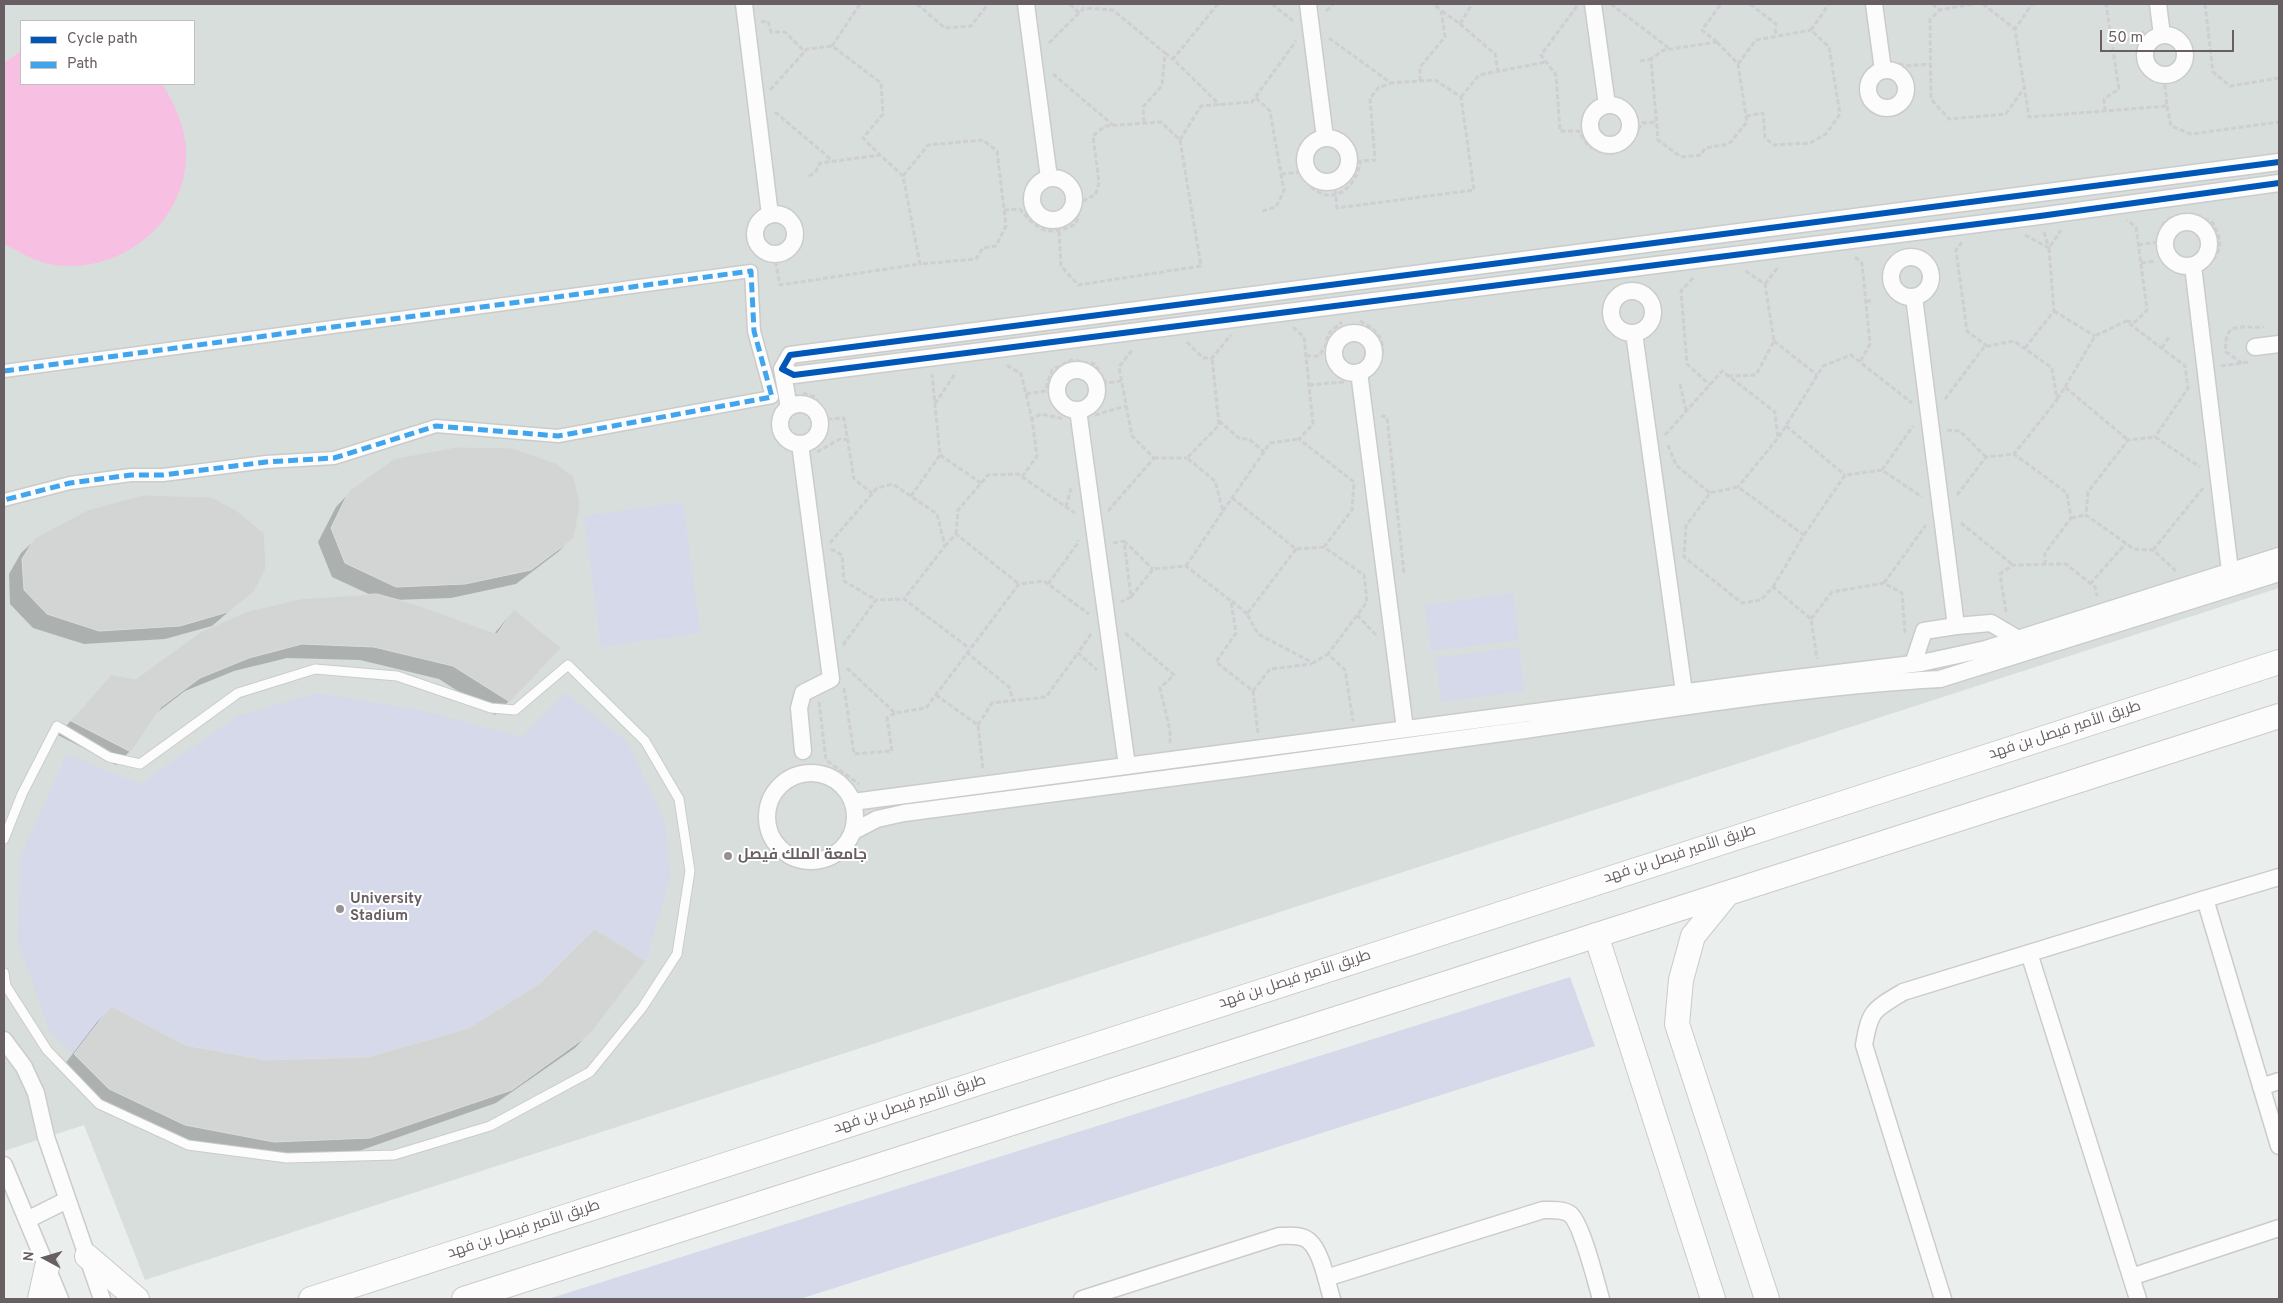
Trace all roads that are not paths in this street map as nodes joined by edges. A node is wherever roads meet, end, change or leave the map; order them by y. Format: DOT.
graph roads {
  1 [pos="744,4"];
  2 [pos="1026,4"];
  3 [pos="1308,4"];
  4 [pos="1593,4"];
  5 [pos="1874,4"];
  6 [pos="2158,4"];
  7 [pos="2155,30"];
  8 [pos="1883,70"];
  9 [pos="1607,105"];
  10 [pos="1325,138"];
  11 [pos="2279,162"];
  12 [pos="1049,178"];
  13 [pos="2279,183"];
  14 [pos="770,215"];
  15 [pos="2193,266"];
  16 [pos="1914,297"];
  17 [pos="1634,333"];
  18 [pos="2279,344"];
  19 [pos="2255,347"];
  20 [pos="789,366"];
  21 [pos="4,371"];
  22 [pos="1359,372"];
  23 [pos="789,407"];
  24 [pos="1074,415"];
  25 [pos="800,444"];
  26 [pos="4,500"];
  27 [pos="2279,556"];
  28 [pos="2230,571"];
  29 [pos="2279,573"];
  30 [pos="1956,626"];
  31 [pos="2018,639"];
  32 [pos="2279,662"];
  33 [pos="1913,664"];
  34 [pos="1684,692"];
  35 [pos="2279,716"];
  36 [pos="1405,729"];
  37 [pos="803,751"];
  38 [pos="1127,766"];
  39 [pos="814,773"];
  40 [pos="792,776"];
  41 [pos="854,802"];
  42 [pos="854,830"];
  43 [pos="4,839"];
  44 [pos="2279,877"];
  45 [pos="1728,892"];
  46 [pos="2205,899"];
  47 [pos="1596,935"];
  48 [pos="2029,953"];
  49 [pos="4,973"];
  50 [pos="4,1040"];
  51 [pos="2279,1082"];
  52 [pos="2262,1087"];
  53 [pos="2279,1146"];
  54 [pos="4,1165"];
  55 [pos="67,1200"];
  56 [pos="27,1220"];
  57 [pos="2279,1228"];
  58 [pos="87,1256"];
  59 [pos="47,1267"];
  60 [pos="2131,1277"];
  61 [pos="1326,1278"];
  62 [pos="40,1299"];
  63 [pos="60,1299"];
  64 [pos="102,1299"];
  65 [pos="137,1299"];
  66 [pos="311,1299"];
  67 [pos="464,1299"];
  68 [pos="1082,1299"];
  69 [pos="1332,1299"];
  70 [pos="1601,1299"];
  71 [pos="1713,1299"];
  72 [pos="1767,1299"];
  73 [pos="1943,1299"];
  74 [pos="2138,1299"];
  1 -- 14 [label="street"];
  2 -- 12 [label="street"];
  3 -- 10 [label="street"];
  4 -- 9 [label="street"];
  5 -- 8 [label="street"];
  6 -- 7 [label="street"];
  7 -- 7 [label="street"];
  10 -- 10 [label="street"];
  11 -- 20 [label="street"];
  13 -- 20 [label="street"];
  14 -- 14 [label="street"];
  15 -- 28 [label="street"];
  16 -- 30 [label="street"];
  17 -- 34 [label="street"];
  18 -- 19 [label="street"];
  20 -- 23 [label="street"];
  21 -- 26 [label="street"];
  22 -- 36 [label="street"];
  23 -- 25 [label="street"];
  23 -- 25 [label="street"];
  24 -- 38 [label="street"];
  25 -- 37 [label="street"];
  27 -- 28 [label="street"];
  28 -- 31 [label="street"];
  29 -- 42 [label="street"];
  30 -- 31 [label="street"];
  30 -- 33 [label="street"];
  31 -- 33 [label="street"];
  32 -- 66 [label="main road, طريق الأمير فيصل بن فهد"];
  33 -- 34 [label="street"];
  34 -- 36 [label="street"];
  35 -- 45 [label="main road"];
  36 -- 38 [label="street"];
  37 -- 39 [label="street"];
  37 -- 40 [label="street"];
  38 -- 41 [label="street"];
  39 -- 40 [label="street"];
  39 -- 41 [label="street"];
  40 -- 42 [label="street"];
  41 -- 42 [label="street"];
  43 -- 49 [label="lane"];
  44 -- 46 [label="street"];
  45 -- 47 [label="main road"];
  45 -- 72 [label="main road"];
  46 -- 48 [label="street"];
  46 -- 52 [label="street"];
  47 -- 67 [label="main road"];
  47 -- 71 [label="main road"];
  48 -- 60 [label="street"];
  48 -- 73 [label="street"];
  50 -- 55 [label="street"];
  51 -- 52 [label="street"];
  52 -- 53 [label="street"];
  54 -- 56 [label="street"];
  55 -- 56 [label="street"];
  55 -- 58 [label="street"];
  56 -- 59 [label="street"];
  57 -- 60 [label="street"];
  58 -- 64 [label="street"];
  58 -- 65 [label="main road"];
  59 -- 62 [label="main road"];
  59 -- 63 [label="street"];
  60 -- 74 [label="street"];
  61 -- 68 [label="street"];
  61 -- 69 [label="street"];
  61 -- 70 [label="street"];
}
